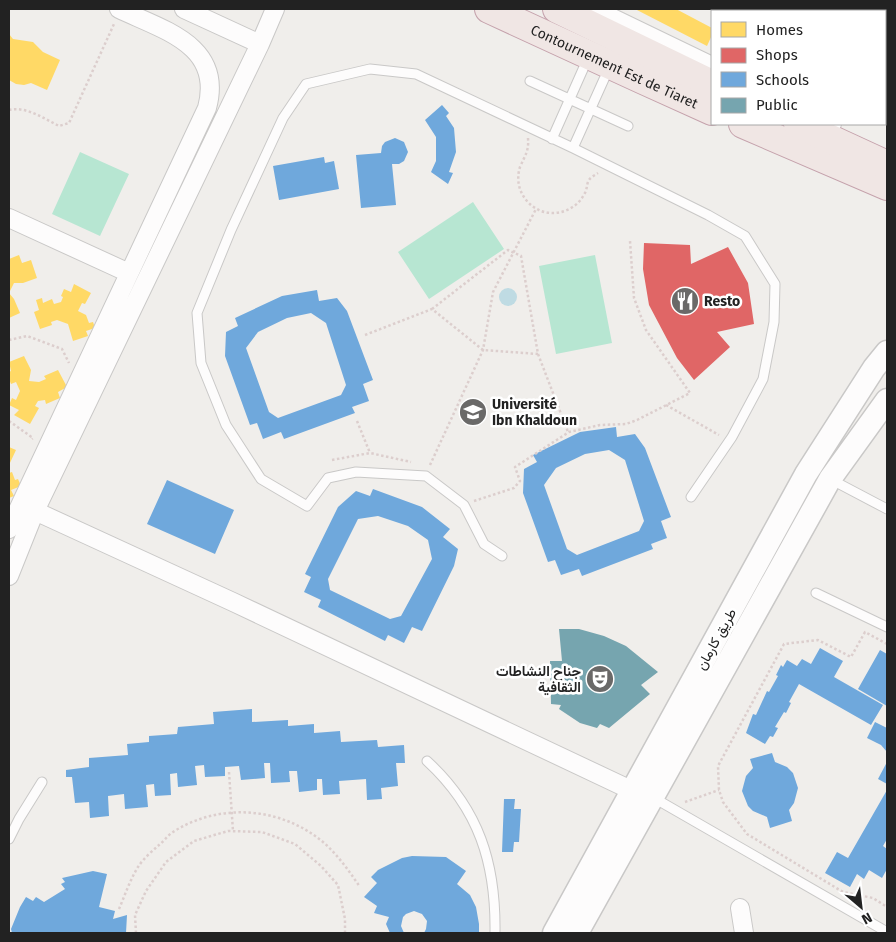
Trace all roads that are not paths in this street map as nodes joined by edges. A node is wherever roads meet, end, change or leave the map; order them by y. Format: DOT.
graph roads {
  1 [pos="120,9"];
  2 [pos="184,9"];
  3 [pos="275,9"];
  4 [pos="489,9"];
  5 [pos="579,11"];
  6 [pos="260,44"];
  7 [pos="600,60"];
  8 [pos="711,66"];
  9 [pos="530,81"];
  10 [pos="711,83"];
  11 [pos="570,99"];
  12 [pos="591,109"];
  13 [pos="711,110"];
  14 [pos="745,125"];
  15 [pos="809,125"];
  16 [pos="628,126"];
  17 [pos="830,127"];
  18 [pos="552,139"];
  19 [pos="573,148"];
  20 [pos="887,165"];
  21 [pos="887,186"];
  22 [pos="9,218"];
  23 [pos="130,273"];
  24 [pos="887,352"];
  25 [pos="887,400"];
  26 [pos="830,479"];
  27 [pos="691,497"];
  28 [pos="887,509"];
  29 [pos="35,512"];
  30 [pos="9,529"];
  31 [pos="502,556"];
  32 [pos="9,576"];
  33 [pos="816,593"];
  34 [pos="887,627"];
  35 [pos="427,760"];
  36 [pos="42,782"];
  37 [pos="652,799"];
  38 [pos="9,840"];
  39 [pos="740,908"];
  40 [pos="887,932"];
  41 [pos="495,933"];
  42 [pos="554,933"];
  43 [pos="577,933"];
  44 [pos="744,933"];
  1 -- 23 [label="street"];
  2 -- 6 [label="street"];
  3 -- 6 [label="street"];
  4 -- 7 [label="highway, Contournement Est de Tiaret"];
  5 -- 8 [label="street"];
  5 -- 10 [label="highway, Contournement Est de Tiaret"];
  6 -- 29 [label="street"];
  7 -- 11 [label="lane"];
  7 -- 12 [label="lane"];
  7 -- 13 [label="highway, Contournement Est de Tiaret"];
  9 -- 11 [label="lane"];
  11 -- 12 [label="lane"];
  11 -- 18 [label="lane"];
  12 -- 16 [label="lane"];
  12 -- 19 [label="lane"];
  14 -- 21 [label="highway"];
  15 -- 17 [label="highway"];
  17 -- 20 [label="highway"];
  18 -- 19 [label="lane"];
  18 -- 31 [label="lane"];
  19 -- 27 [label="lane"];
  22 -- 23 [label="street"];
  23 -- 30 [label="street"];
  24 -- 37 [label="street, طريق كارمان"];
  25 -- 26 [label="street, طريق كارمان"];
  26 -- 28 [label="lane"];
  26 -- 37 [label="street, طريق كارمان"];
  29 -- 32 [label="street"];
  29 -- 37 [label="street"];
  33 -- 34 [label="lane"];
  35 -- 41 [label="lane"];
  36 -- 38 [label="lane"];
  37 -- 40 [label="lane"];
  37 -- 42 [label="street, طريق كارمان"];
  37 -- 43 [label="street, طريق كارمان"];
  39 -- 44 [label="street"];
}
